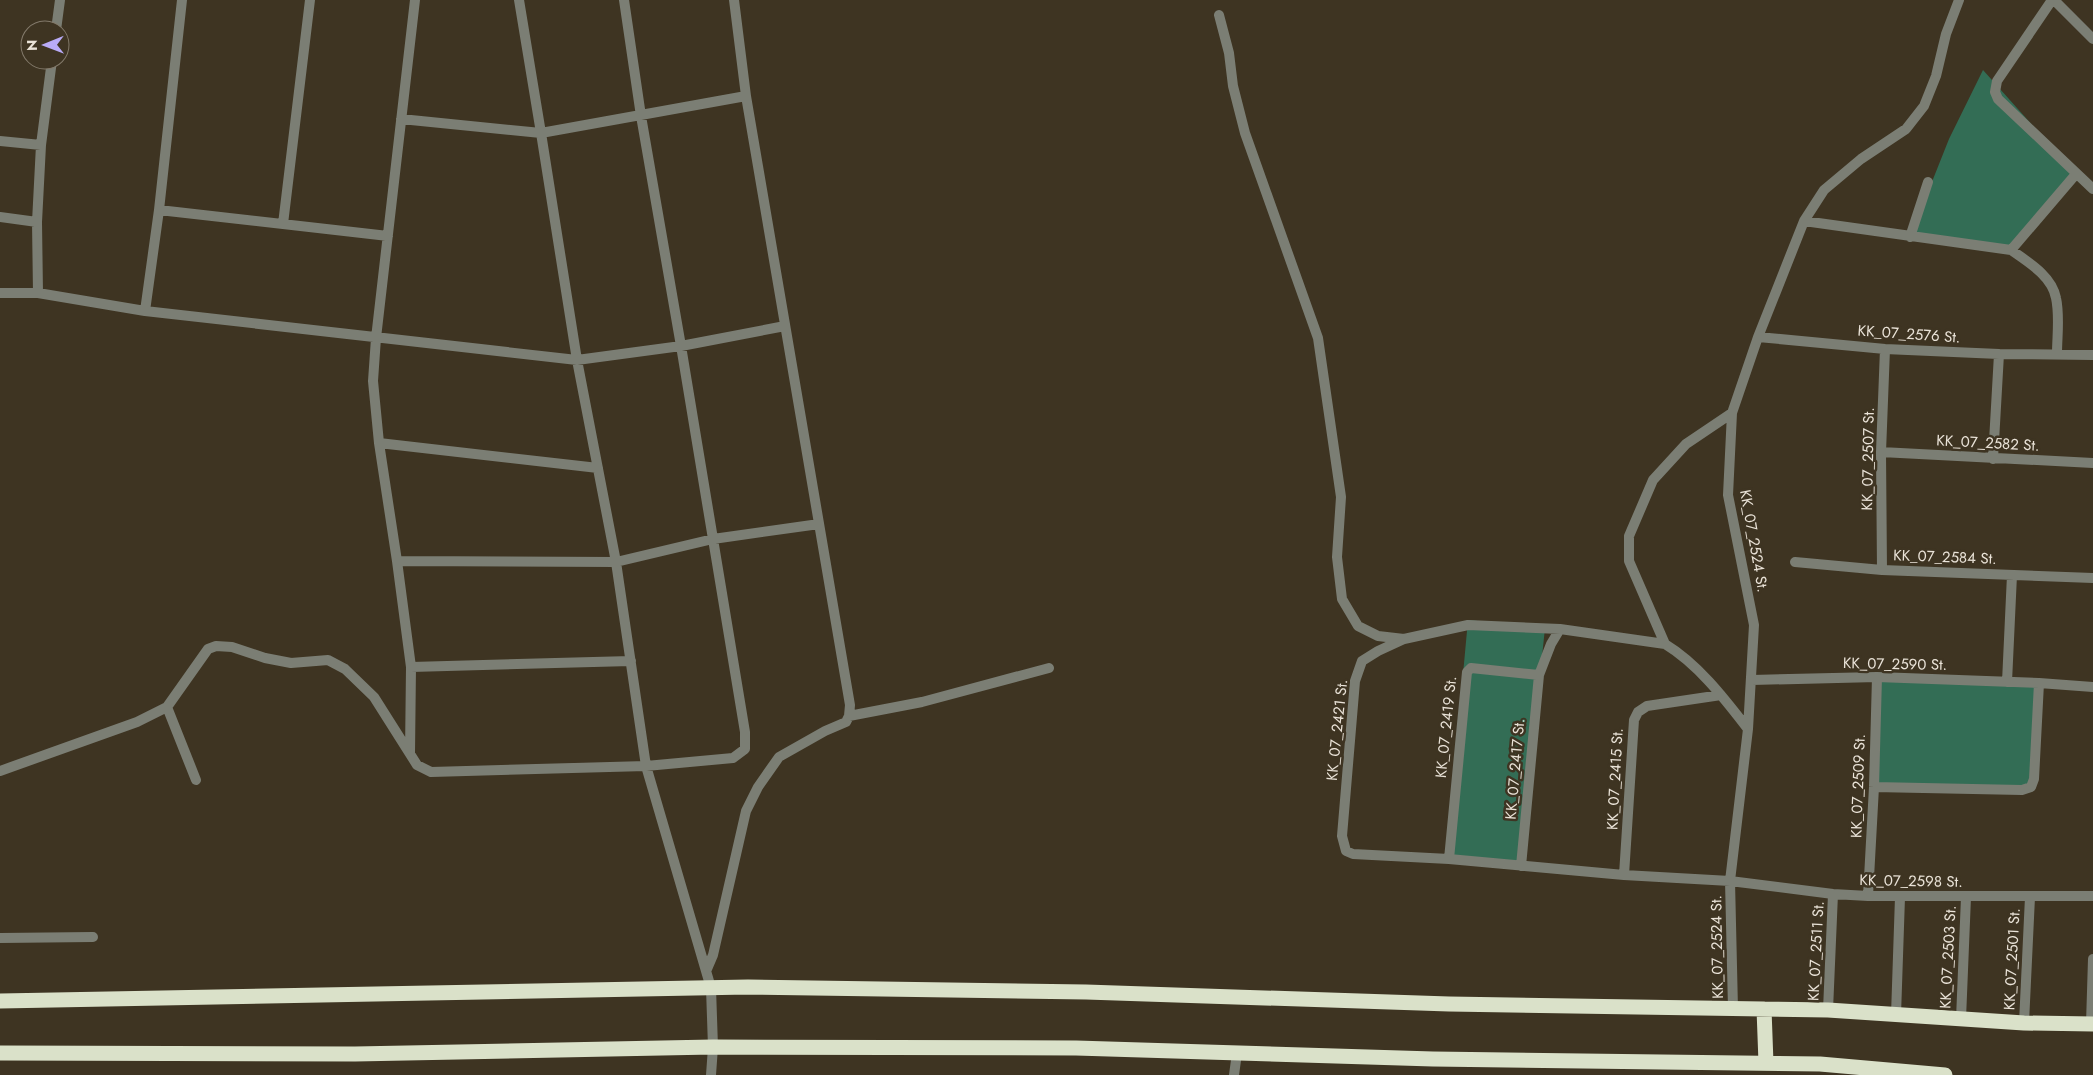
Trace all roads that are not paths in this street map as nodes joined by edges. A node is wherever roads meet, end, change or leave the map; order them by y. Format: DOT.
graph roads {
  1 [pos="60,0"];
  2 [pos="182,0"];
  3 [pos="310,0"];
  4 [pos="415,0"];
  5 [pos="519,0"];
  6 [pos="624,0"];
  7 [pos="734,0"];
  8 [pos="1959,0"];
  9 [pos="2053,0"];
  10 [pos="1218,15"];
  11 [pos="57,20"];
  12 [pos="2093,39"];
  13 [pos="51,70"];
  14 [pos="746,96"];
  15 [pos="641,116"];
  16 [pos="401,119"];
  17 [pos="541,133"];
  18 [pos="0,141"];
  19 [pos="42,145"];
  20 [pos="2076,174"];
  21 [pos="1928,182"];
  22 [pos="2093,189"];
  23 [pos="159,210"];
  24 [pos="0,217"];
  25 [pos="1804,221"];
  26 [pos="37,222"];
  27 [pos="283,224"];
  28 [pos="388,236"];
  29 [pos="1910,237"];
  30 [pos="2011,250"];
  31 [pos="0,293"];
  32 [pos="38,293"];
  33 [pos="145,311"];
  34 [pos="785,326"];
  35 [pos="1758,337"];
  36 [pos="376,338"];
  37 [pos="681,346"];
  38 [pos="1885,348"];
  39 [pos="1999,354"];
  40 [pos="2057,354"];
  41 [pos="2093,355"];
  42 [pos="577,360"];
  43 [pos="1732,413"];
  44 [pos="379,443"];
  45 [pos="1881,452"];
  46 [pos="1993,459"];
  47 [pos="2093,463"];
  48 [pos="598,468"];
  49 [pos="819,524"];
  50 [pos="713,538"];
  51 [pos="396,561"];
  52 [pos="616,562"];
  53 [pos="1795,562"];
  54 [pos="1882,570"];
  55 [pos="2012,575"];
  56 [pos="2093,578"];
  57 [pos="1560,629"];
  58 [pos="1404,638"];
  59 [pos="1665,644"];
  60 [pos="631,661"];
  61 [pos="411,667"];
  62 [pos="1049,668"];
  63 [pos="1539,675"];
  64 [pos="1877,677"];
  65 [pos="1752,680"];
  66 [pos="2007,682"];
  67 [pos="2039,683"];
  68 [pos="2093,687"];
  69 [pos="1721,695"];
  70 [pos="167,707"];
  71 [pos="850,716"];
  72 [pos="1748,728"];
  73 [pos="410,754"];
  74 [pos="646,766"];
  75 [pos="0,771"];
  76 [pos="196,780"];
  77 [pos="1874,787"];
  78 [pos="1346,850"];
  79 [pos="1449,859"];
  80 [pos="1521,866"];
  81 [pos="1624,875"];
  82 [pos="1730,880"];
  83 [pos="1833,894"];
  84 [pos="1868,896"];
  85 [pos="2093,896"];
  86 [pos="1900,897"];
  87 [pos="1966,897"];
  88 [pos="2030,897"];
  89 [pos="92,937"];
  90 [pos="0,938"];
  91 [pos="2093,958"];
  92 [pos="706,969"];
  93 [pos="711,988"];
  94 [pos="0,1001"];
  95 [pos="1733,1009"];
  96 [pos="1764,1009"];
  97 [pos="1828,1010"];
  98 [pos="1896,1014"];
  99 [pos="1961,1019"];
  100 [pos="2024,1023"];
  101 [pos="2092,1024"];
  102 [pos="713,1047"];
  103 [pos="0,1053"];
  104 [pos="1237,1054"];
  105 [pos="1766,1063"];
  106 [pos="1820,1069"];
  107 [pos="1890,1072"];
  108 [pos="711,1075"];
  109 [pos="1234,1075"];
  110 [pos="1945,1075"];
  1 -- 11 [label="street"];
  2 -- 23 [label="street"];
  3 -- 27 [label="street"];
  4 -- 16 [label="street"];
  5 -- 17 [label="street"];
  6 -- 15 [label="street"];
  7 -- 14 [label="street"];
  8 -- 25 [label="street, KK_07_2524 St."];
  9 -- 12 [label="street"];
  9 -- 20 [label="street"];
  10 -- 58 [label="street"];
  13 -- 19 [label="street"];
  14 -- 15 [label="street"];
  14 -- 34 [label="street"];
  15 -- 17 [label="street"];
  15 -- 37 [label="street"];
  16 -- 17 [label="street"];
  16 -- 28 [label="street"];
  17 -- 42 [label="street"];
  18 -- 19 [label="street"];
  19 -- 26 [label="street"];
  20 -- 22 [label="street"];
  20 -- 30 [label="street"];
  21 -- 29 [label="street"];
  23 -- 27 [label="street"];
  23 -- 33 [label="street"];
  24 -- 26 [label="street"];
  25 -- 29 [label="street"];
  25 -- 35 [label="street, KK_07_2524 St."];
  26 -- 32 [label="street"];
  27 -- 28 [label="street"];
  28 -- 36 [label="street"];
  29 -- 30 [label="street"];
  30 -- 40 [label="street"];
  31 -- 32 [label="street"];
  32 -- 33 [label="street"];
  33 -- 36 [label="street"];
  34 -- 37 [label="street"];
  34 -- 49 [label="street"];
  35 -- 38 [label="street, KK_07_2576 St."];
  35 -- 43 [label="street, KK_07_2524 St."];
  36 -- 42 [label="street"];
  36 -- 44 [label="street"];
  37 -- 42 [label="street"];
  37 -- 50 [label="street"];
  38 -- 39 [label="street, KK_07_2576 St."];
  38 -- 45 [label="street, KK_07_2507 St."];
  39 -- 40 [label="street, KK_07_2576 St."];
  39 -- 46 [label="street"];
  40 -- 41 [label="street, KK_07_2576 St."];
  42 -- 48 [label="street"];
  43 -- 59 [label="street"];
  43 -- 65 [label="street, KK_07_2524 St."];
  44 -- 48 [label="street"];
  44 -- 51 [label="street"];
  45 -- 46 [label="street, KK_07_2582 St."];
  45 -- 54 [label="street, KK_07_2507 St."];
  46 -- 47 [label="street, KK_07_2582 St."];
  48 -- 52 [label="street"];
  49 -- 50 [label="street"];
  49 -- 71 [label="street"];
  50 -- 52 [label="street"];
  50 -- 74 [label="street"];
  51 -- 52 [label="street"];
  51 -- 61 [label="street"];
  52 -- 60 [label="street"];
  53 -- 54 [label="street, KK_07_2584 St."];
  54 -- 55 [label="street, KK_07_2584 St."];
  55 -- 56 [label="street, KK_07_2584 St."];
  55 -- 66 [label="street"];
  57 -- 58 [label="street"];
  57 -- 59 [label="street"];
  57 -- 63 [label="street, KK_07_2417 St."];
  58 -- 78 [label="street, KK_07_2421 St."];
  59 -- 69 [label="street"];
  60 -- 61 [label="street"];
  60 -- 74 [label="street"];
  61 -- 73 [label="street"];
  62 -- 71 [label="street"];
  63 -- 79 [label="street, KK_07_2419 St."];
  63 -- 80 [label="street, KK_07_2417 St."];
  64 -- 65 [label="street, KK_07_2590 St."];
  64 -- 66 [label="street, KK_07_2590 St."];
  64 -- 77 [label="street, KK_07_2509 St."];
  65 -- 72 [label="street, KK_07_2524 St."];
  66 -- 67 [label="street, KK_07_2590 St."];
  67 -- 68 [label="street, KK_07_2590 St."];
  67 -- 77 [label="street"];
  69 -- 72 [label="street"];
  69 -- 81 [label="street, KK_07_2415 St."];
  70 -- 73 [label="street"];
  70 -- 75 [label="street"];
  70 -- 76 [label="street"];
  71 -- 92 [label="street"];
  72 -- 82 [label="street, KK_07_2524 St."];
  73 -- 74 [label="street"];
  74 -- 92 [label="street"];
  77 -- 84 [label="street, KK_07_2509 St."];
  78 -- 79 [label="street, KK_07_2598 St."];
  79 -- 80 [label="street, KK_07_2598 St."];
  80 -- 81 [label="street, KK_07_2598 St."];
  81 -- 82 [label="street, KK_07_2598 St."];
  82 -- 83 [label="street, KK_07_2598 St."];
  82 -- 95 [label="street, KK_07_2524 St."];
  83 -- 84 [label="street, KK_07_2598 St."];
  83 -- 97 [label="street, KK_07_2511 St."];
  84 -- 86 [label="street, KK_07_2598 St."];
  85 -- 88 [label="street, KK_07_2598 St."];
  86 -- 87 [label="street, KK_07_2598 St."];
  86 -- 98 [label="street"];
  87 -- 88 [label="street, KK_07_2598 St."];
  87 -- 99 [label="street, KK_07_2503 St."];
  88 -- 100 [label="street, KK_07_2501 St."];
  89 -- 90 [label="street"];
  91 -- 101 [label="street"];
  92 -- 93 [label="street"];
  93 -- 94 [label="highway"];
  93 -- 95 [label="highway"];
  93 -- 102 [label="street"];
  95 -- 96 [label="highway"];
  96 -- 97 [label="highway"];
  96 -- 105 [label="highway"];
  97 -- 98 [label="highway"];
  98 -- 99 [label="highway"];
  99 -- 100 [label="highway"];
  100 -- 101 [label="highway"];
  102 -- 103 [label="highway"];
  102 -- 104 [label="highway"];
  102 -- 108 [label="street"];
  104 -- 105 [label="highway"];
  104 -- 109 [label="street"];
  105 -- 106 [label="highway"];
  106 -- 107 [label="highway"];
  107 -- 110 [label="highway"];
}
